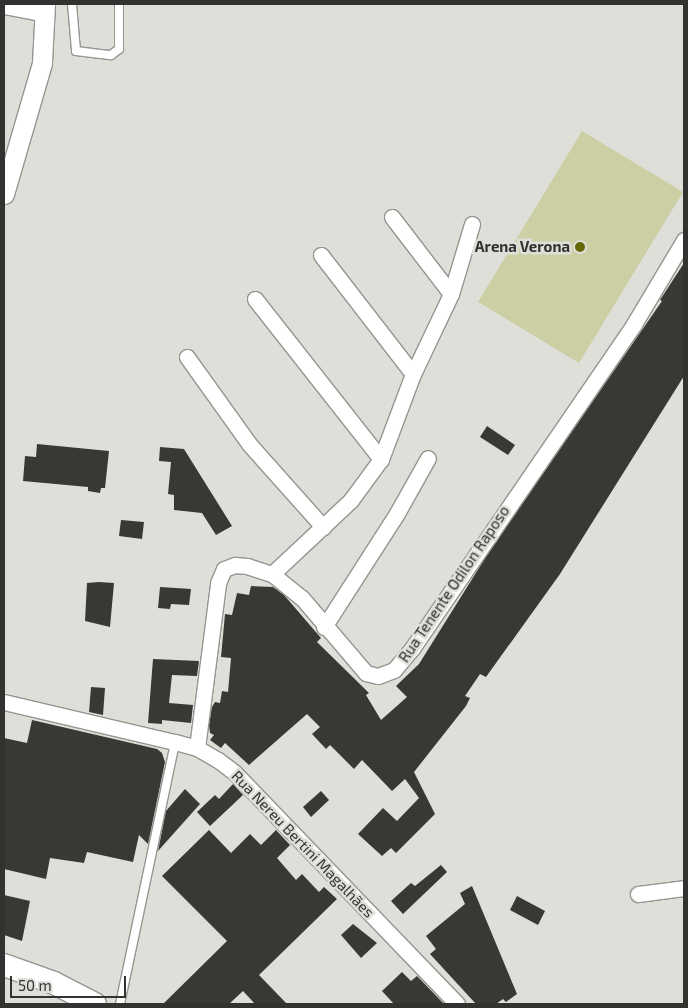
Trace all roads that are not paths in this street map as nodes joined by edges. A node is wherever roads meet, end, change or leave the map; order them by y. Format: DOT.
graph roads {
  1 [pos="72,4"];
  2 [pos="119,4"];
  3 [pos="4,6"];
  4 [pos="46,9"];
  5 [pos="4,194"];
  6 [pos="392,217"];
  7 [pos="472,224"];
  8 [pos="684,240"];
  9 [pos="321,255"];
  10 [pos="451,294"];
  11 [pos="255,299"];
  12 [pos="187,357"];
  13 [pos="412,374"];
  14 [pos="428,458"];
  15 [pos="381,459"];
  16 [pos="323,527"];
  17 [pos="272,574"];
  18 [pos="324,627"];
  19 [pos="4,702"];
  20 [pos="175,742"];
  21 [pos="197,748"];
  22 [pos="684,888"];
  23 [pos="638,894"];
  24 [pos="4,965"];
  25 [pos="95,1004"];
  26 [pos="120,1004"];
  27 [pos="457,1004"];
  1 -- 2 [label="lane"];
  3 -- 4 [label="street"];
  4 -- 5 [label="street"];
  6 -- 10 [label="street"];
  7 -- 10 [label="street"];
  8 -- 18 [label="street, Rua Tenente Odilon Raposo"];
  9 -- 13 [label="street"];
  10 -- 13 [label="street"];
  11 -- 15 [label="street"];
  12 -- 16 [label="street"];
  13 -- 15 [label="street"];
  14 -- 18 [label="street"];
  15 -- 16 [label="street"];
  16 -- 17 [label="street"];
  17 -- 18 [label="street, Rua Tenente Odilon Raposo"];
  17 -- 21 [label="street, Rua Tenente Odilon Raposo"];
  19 -- 20 [label="street, Rua Nereu Bertini Magalhães"];
  20 -- 21 [label="street, Rua Nereu Bertini Magalhães"];
  20 -- 26 [label="lane"];
  21 -- 27 [label="street, Rua Nereu Bertini Magalhães"];
  22 -- 23 [label="street"];
  24 -- 25 [label="main road"];
}
